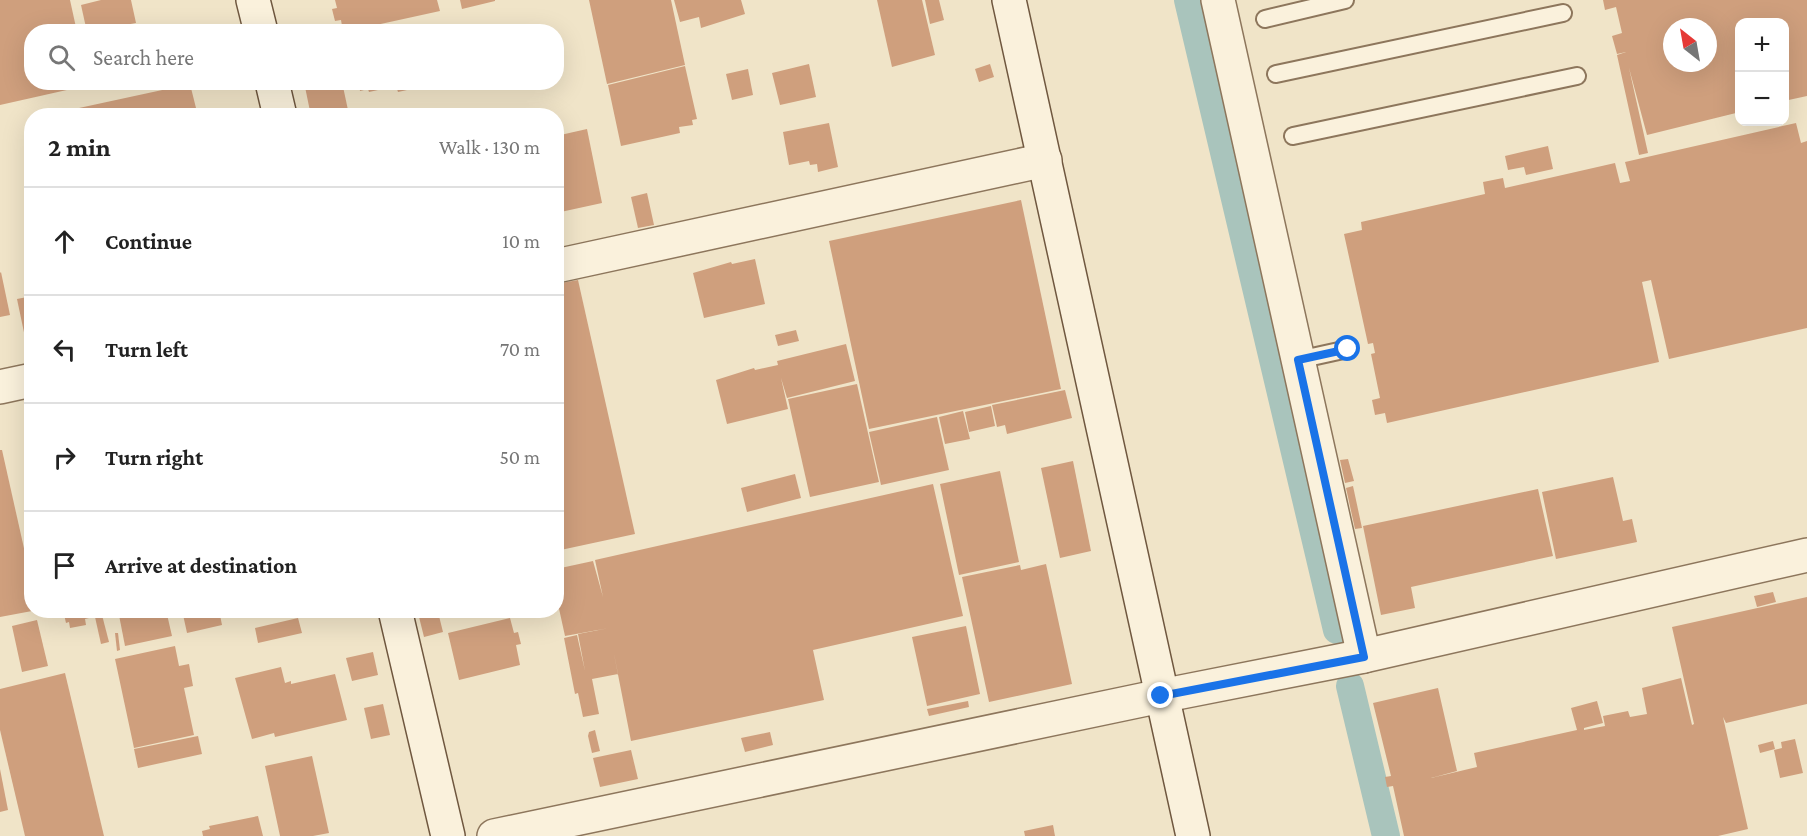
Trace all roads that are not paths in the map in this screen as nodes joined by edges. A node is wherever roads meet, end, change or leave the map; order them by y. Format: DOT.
graph roads {
  1 [pos="253,0"];
  2 [pos="1009,0"];
  3 [pos="1218,0"];
  4 [pos="1345,0"];
  5 [pos="1563,13"];
  6 [pos="1265,19"];
  7 [pos="259,24"];
  8 [pos="1276,74"];
  9 [pos="1577,76"];
  10 [pos="274,90"];
  11 [pos="278,108"];
  12 [pos="1293,136"];
  13 [pos="1045,160"];
  14 [pos="564,264"];
  15 [pos="1348,349"];
  16 [pos="1298,360"];
  17 [pos="24,382"];
  18 [pos="0,387"];
  19 [pos="1807,555"];
  20 [pos="397,618"];
  21 [pos="1364,657"];
  22 [pos="1161,696"];
  23 [pos="448,836"];
  24 [pos="494,836"];
  25 [pos="1193,836"];
  1 -- 7 [label="street"];
  2 -- 13 [label="street"];
  3 -- 16 [label="street"];
  4 -- 6 [label="lane"];
  5 -- 8 [label="lane"];
  9 -- 12 [label="lane"];
  10 -- 11 [label="street"];
  13 -- 14 [label="street"];
  13 -- 22 [label="street"];
  15 -- 16 [label="lane"];
  16 -- 21 [label="street"];
  17 -- 18 [label="street"];
  19 -- 21 [label="street"];
  20 -- 23 [label="street"];
  21 -- 22 [label="street"];
  22 -- 24 [label="street"];
  22 -- 25 [label="street"];
}
